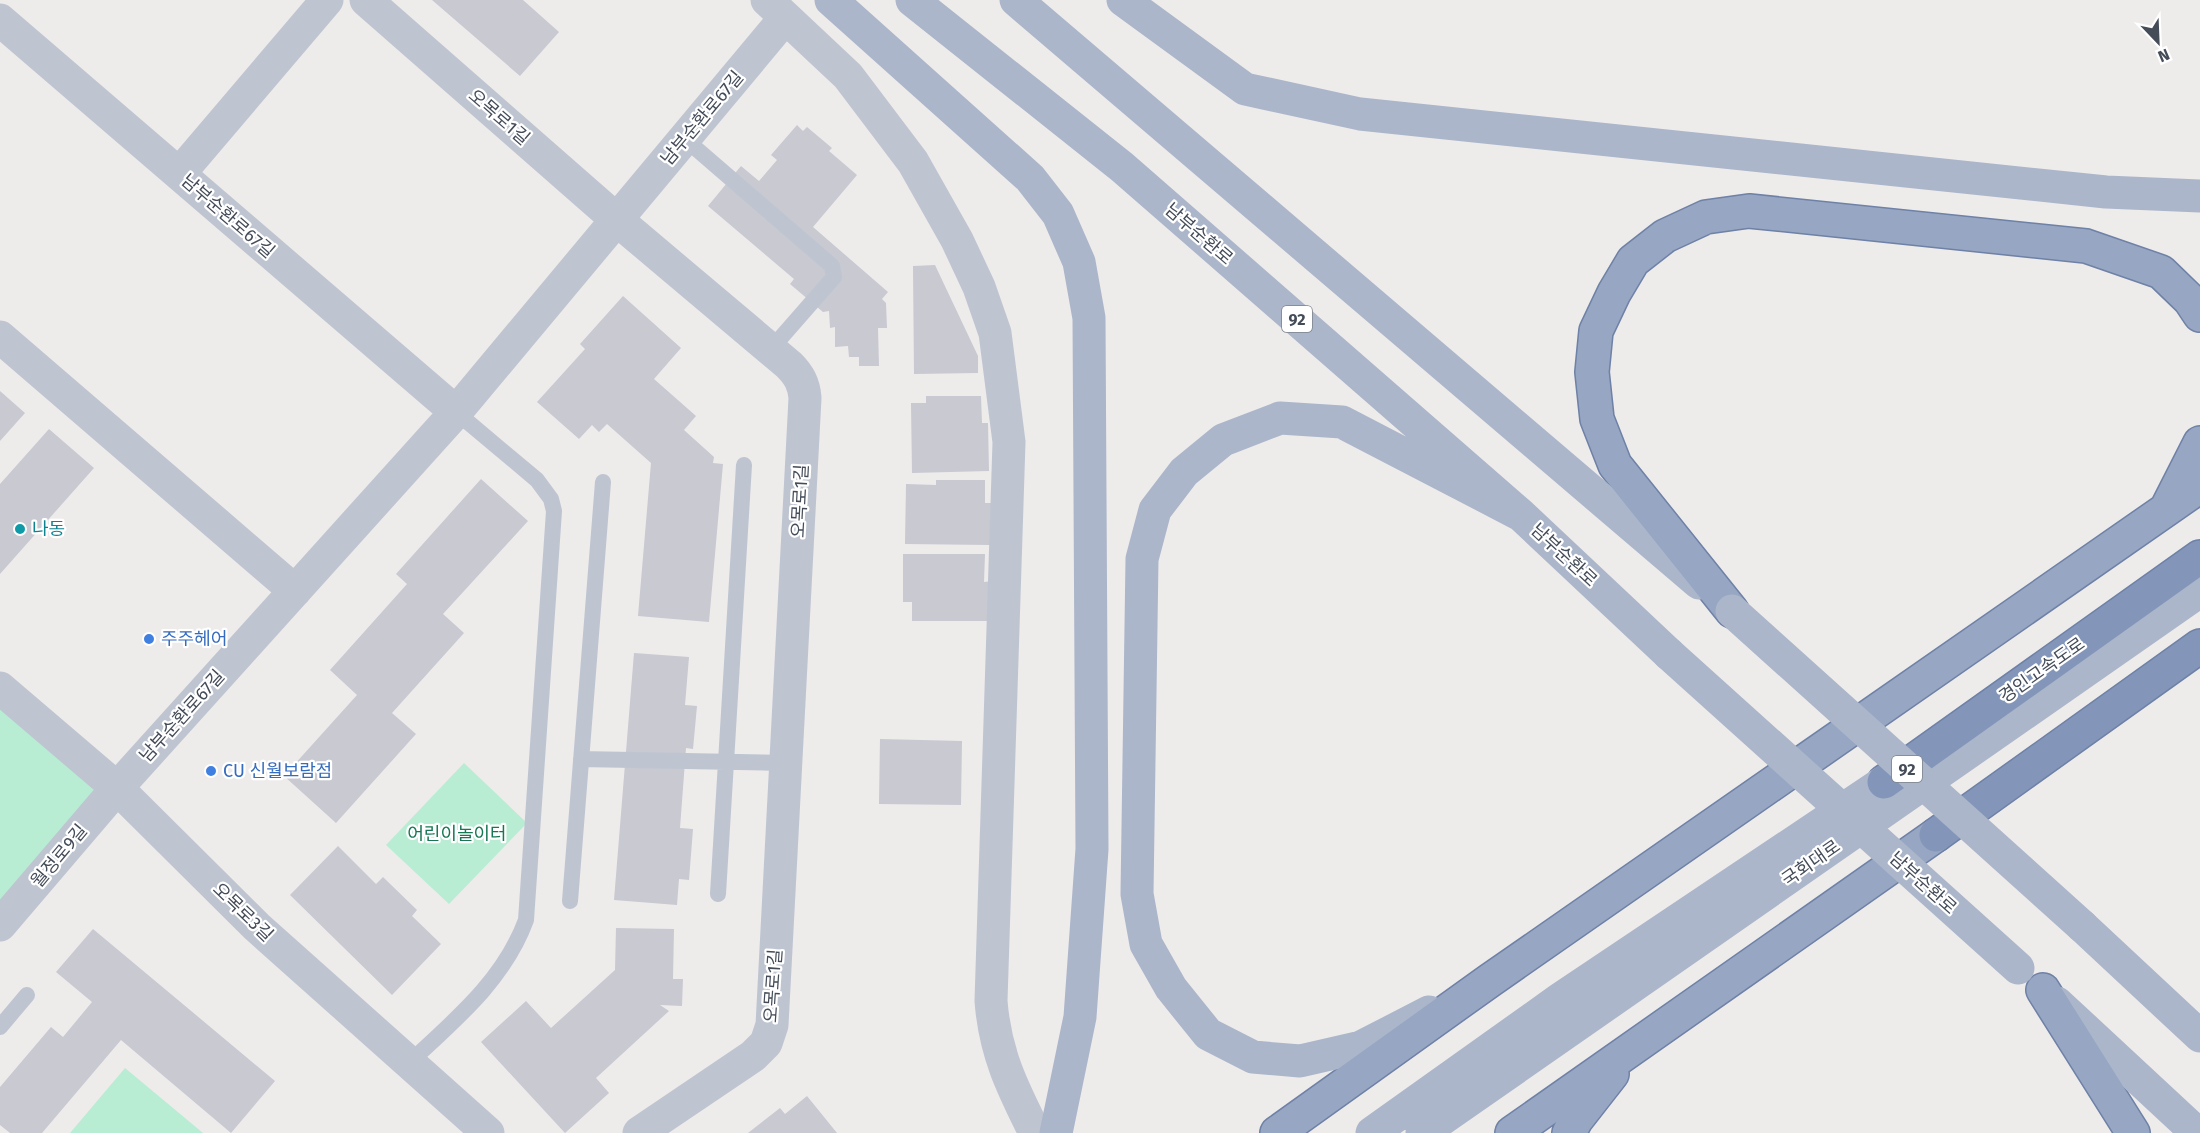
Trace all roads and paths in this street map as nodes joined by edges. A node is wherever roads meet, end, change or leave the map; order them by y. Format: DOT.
graph roads {
  1 [pos="327,0"];
  2 [pos="366,0"];
  3 [pos="831,0"];
  4 [pos="912,0"];
  5 [pos="1016,0"];
  6 [pos="1123,0"];
  7 [pos="776,9"];
  8 [pos="0,20"];
  9 [pos="685,139"];
  10 [pos="179,174"];
  11 [pos="2200,196"];
  12 [pos="617,220"];
  13 [pos="2200,315"];
  14 [pos="0,337"];
  15 [pos="771,350"];
  16 [pos="456,412"];
  17 [pos="2200,443"];
  18 [pos="744,465"];
  19 [pos="603,482"];
  20 [pos="2200,486"];
  21 [pos="2165,512"];
  22 [pos="1521,514"];
  23 [pos="2200,557"];
  24 [pos="295,591"];
  25 [pos="2200,591"];
  26 [pos="1732,611"];
  27 [pos="2200,646"];
  28 [pos="0,688"];
  29 [pos="581,759"];
  30 [pos="726,762"];
  31 [pos="786,763"];
  32 [pos="1884,782"];
  33 [pos="117,788"];
  34 [pos="718,894"];
  35 [pos="570,901"];
  36 [pos="0,925"];
  37 [pos="2092,935"];
  38 [pos="1489,981"];
  39 [pos="2043,990"];
  40 [pos="27,995"];
  41 [pos="2200,1003"];
  42 [pos="0,1027"];
  43 [pos="2200,1036"];
  44 [pos="1636,1044"];
  45 [pos="410,1062"];
  46 [pos="488,1133"];
  47 [pos="639,1133"];
  48 [pos="1035,1133"];
  49 [pos="1056,1133"];
  50 [pos="1277,1133"];
  51 [pos="1372,1133"];
  52 [pos="1422,1133"];
  53 [pos="1512,1133"];
  54 [pos="1569,1133"];
  55 [pos="2133,1133"];
  56 [pos="2197,1133"];
  1 -- 10 [label="street"];
  2 -- 12 [label="street, 오목로1길"];
  3 -- 49 [label="main road"];
  4 -- 22 [label="main road, 남부순환로 / 92"];
  5 -- 26 [label="main road, 92"];
  6 -- 11 [label="main road"];
  7 -- 9 [label="street, 남부순환로67길"];
  7 -- 48 [label="street"];
  8 -- 10 [label="street, 남부순환로67길"];
  9 -- 12 [label="street, 남부순환로67길"];
  9 -- 15 [label="lane"];
  10 -- 16 [label="street, 남부순환로67길"];
  12 -- 15 [label="street, 오목로1길"];
  12 -- 16 [label="street, 남부순환로67길"];
  13 -- 26 [label="highway"];
  14 -- 24 [label="street"];
  15 -- 31 [label="street, 오목로1길"];
  16 -- 24 [label="street, 남부순환로67길"];
  16 -- 45 [label="lane"];
  17 -- 21 [label="highway"];
  18 -- 30 [label="lane"];
  19 -- 29 [label="lane"];
  20 -- 21 [label="highway"];
  21 -- 38 [label="highway"];
  22 -- 38 [label="main road"];
  22 -- 39 [label="main road, 남부순환로 / 92, bridge"];
  23 -- 32 [label="highway, 경인고속도로"];
  24 -- 33 [label="street, 남부순환로67길"];
  25 -- 52 [label="main road, 국회대로"];
  26 -- 37 [label="main road, 92, bridge"];
  27 -- 44 [label="highway"];
  28 -- 33 [label="street, 오목로3길"];
  29 -- 30 [label="lane"];
  29 -- 35 [label="lane"];
  30 -- 31 [label="lane"];
  30 -- 34 [label="lane"];
  31 -- 47 [label="street, 오목로1길"];
  32 -- 51 [label="main road, 국회대로"];
  33 -- 36 [label="street, 월정로9길"];
  33 -- 45 [label="street, 오목로3길"];
  37 -- 41 [label="main road"];
  37 -- 43 [label="main road, 92"];
  38 -- 50 [label="highway"];
  39 -- 55 [label="highway"];
  39 -- 56 [label="main road, 남부순환로 / 92"];
  40 -- 42 [label="lane"];
  44 -- 53 [label="highway"];
  44 -- 54 [label="highway"];
  45 -- 46 [label="street, 오목로3길"];
}
